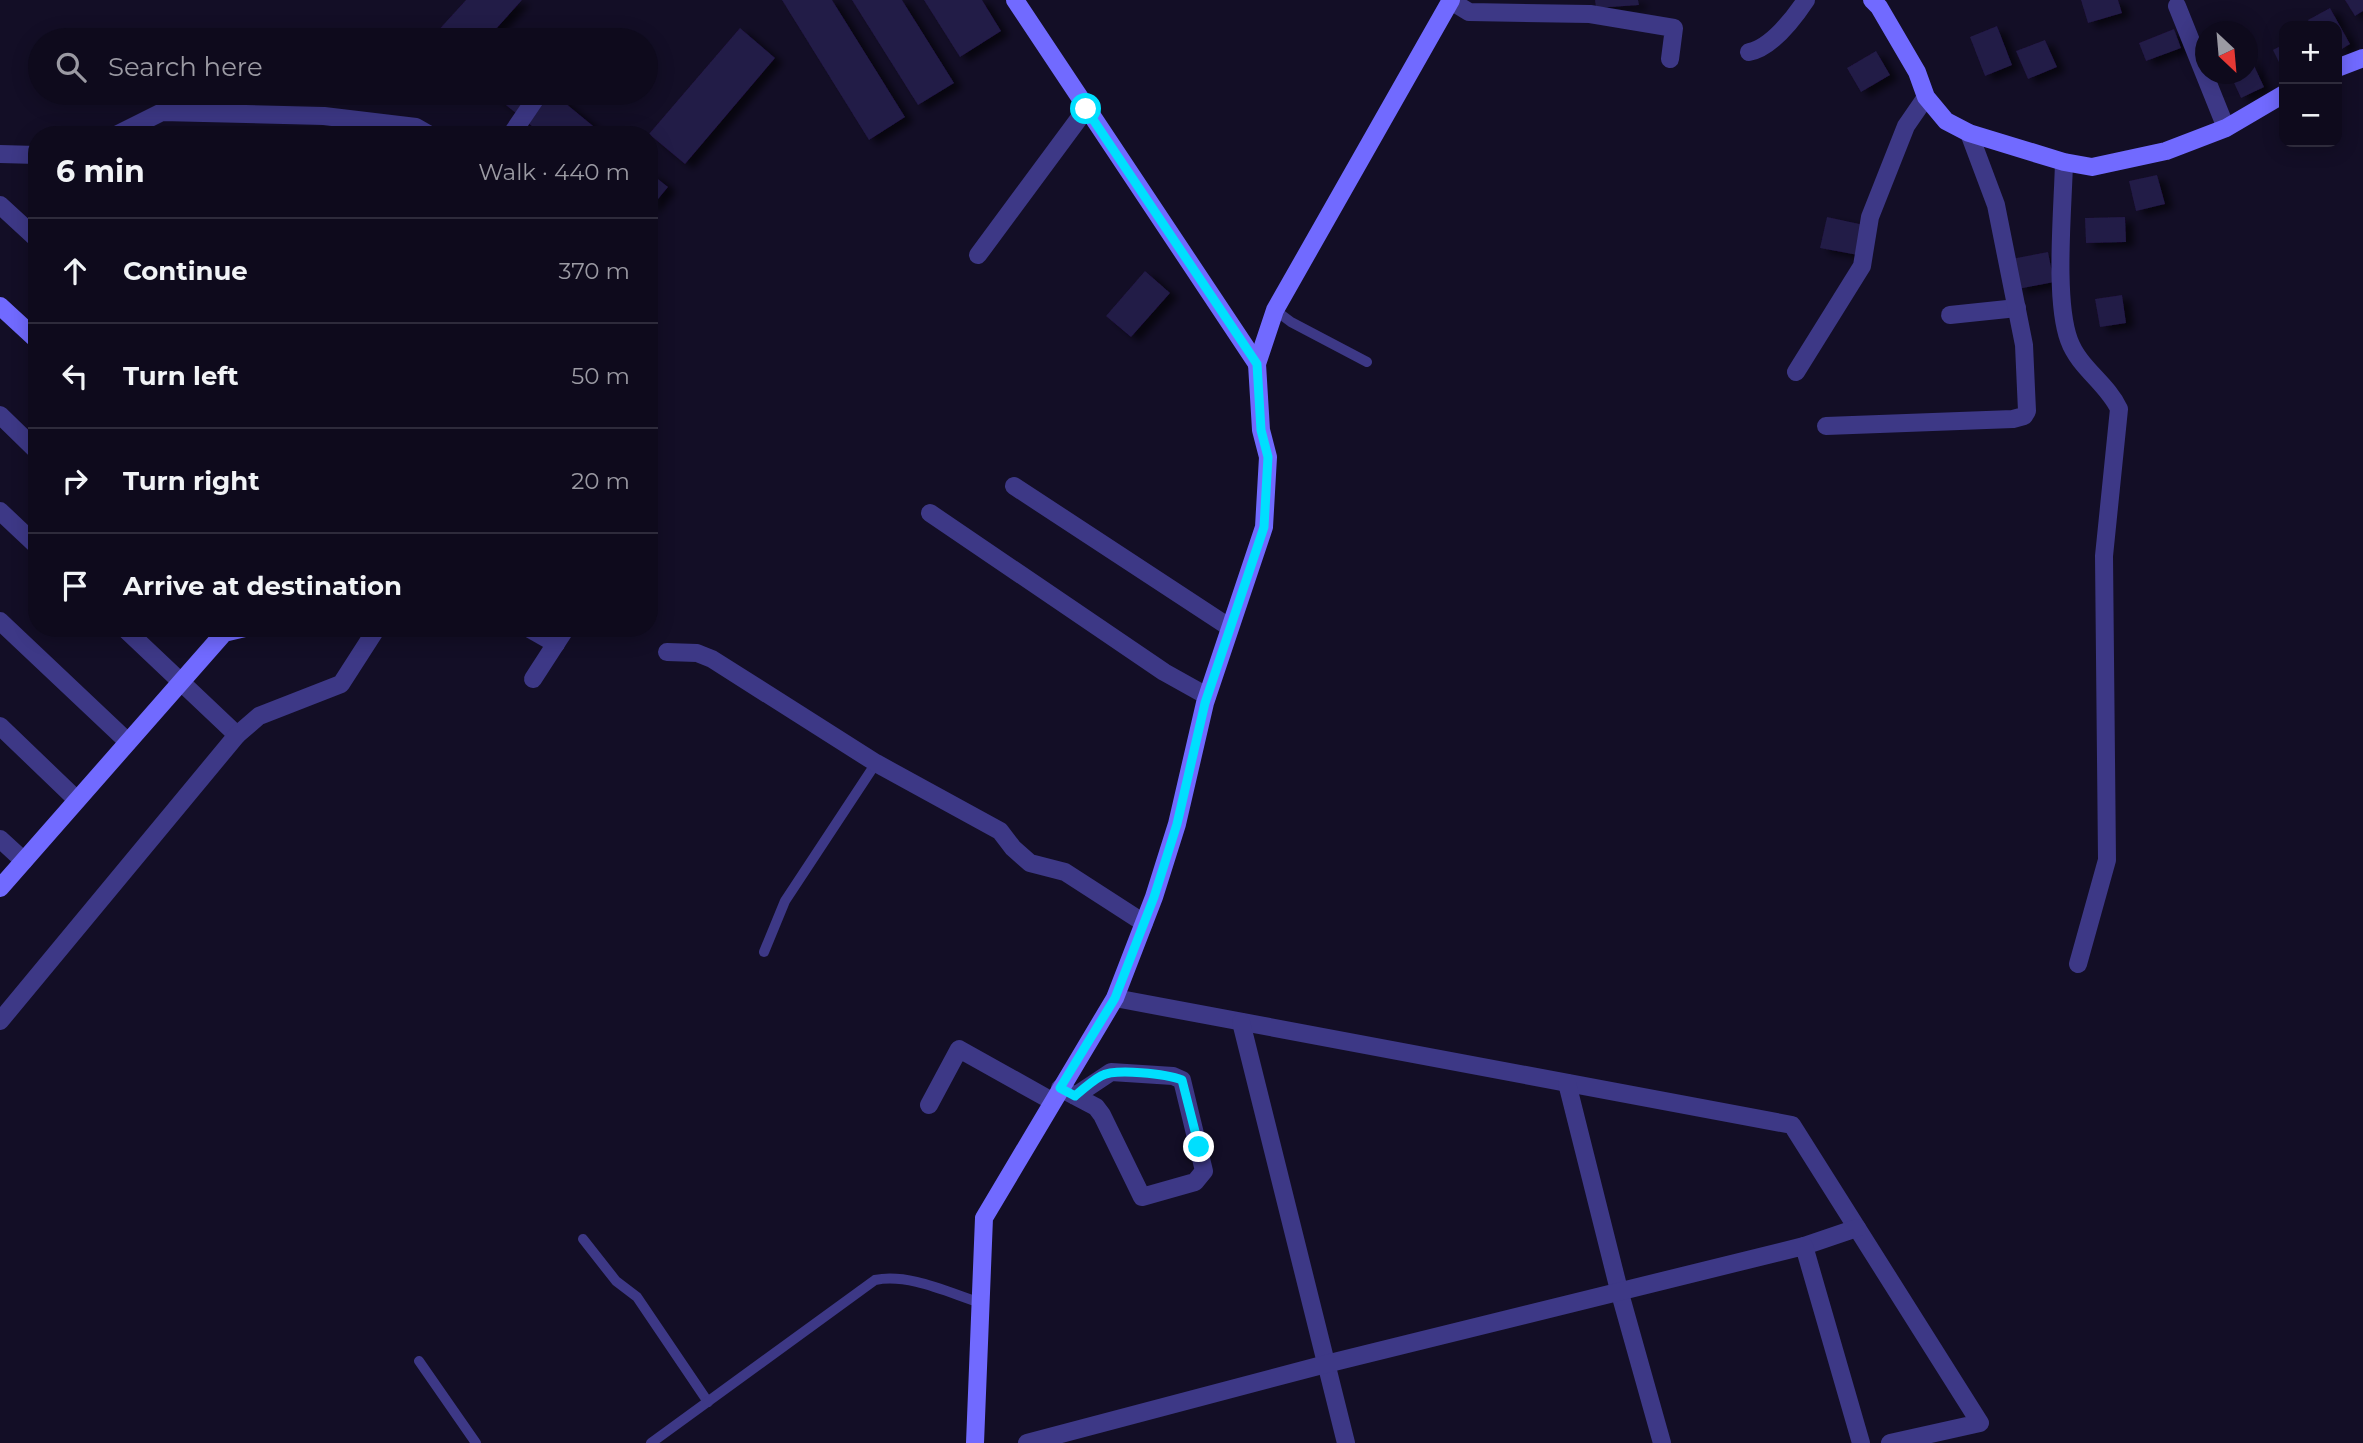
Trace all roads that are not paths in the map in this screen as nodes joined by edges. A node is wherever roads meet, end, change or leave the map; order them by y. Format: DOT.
graph roads {
  1 [pos="1015,0"];
  2 [pos="1806,0"];
  3 [pos="1872,0"];
  4 [pos="1451,1"];
  5 [pos="2177,6"];
  6 [pos="1749,52"];
  7 [pos="2363,58"];
  8 [pos="1670,59"];
  9 [pos="2342,66"];
  10 [pos="1926,97"];
  11 [pos="2279,97"];
  12 [pos="531,105"];
  13 [pos="1086,109"];
  14 [pos="134,126"];
  15 [pos="408,126"];
  16 [pos="517,126"];
  17 [pos="2226,128"];
  18 [pos="1969,132"];
  19 [pos="0,154"];
  20 [pos="28,155"];
  21 [pos="2064,162"];
  22 [pos="0,205"];
  23 [pos="28,231"];
  24 [pos="978,255"];
  25 [pos="0,306"];
  26 [pos="2017,308"];
  27 [pos="1275,310"];
  28 [pos="1950,316"];
  29 [pos="28,332"];
  30 [pos="1367,362"];
  31 [pos="1257,364"];
  32 [pos="1796,372"];
  33 [pos="0,415"];
  34 [pos="1826,426"];
  35 [pos="28,442"];
  36 [pos="1014,486"];
  37 [pos="0,511"];
  38 [pos="930,513"];
  39 [pos="28,537"];
  40 [pos="0,621"];
  41 [pos="1229,627"];
  42 [pos="134,637"];
  43 [pos="216,637"];
  44 [pos="371,637"];
  45 [pos="543,637"];
  46 [pos="560,637"];
  47 [pos="556,644"];
  48 [pos="667,652"];
  49 [pos="533,680"];
  50 [pos="181,682"];
  51 [pos="1207,696"];
  52 [pos="0,726"];
  53 [pos="237,735"];
  54 [pos="128,742"];
  55 [pos="876,763"];
  56 [pos="77,800"];
  57 [pos="0,839"];
  58 [pos="24,861"];
  59 [pos="0,888"];
  60 [pos="1144,923"];
  61 [pos="764,952"];
  62 [pos="2078,964"];
  63 [pos="1115,998"];
  64 [pos="0,1021"];
  65 [pos="1241,1022"];
  66 [pos="1567,1083"];
  67 [pos="1062,1095"];
  68 [pos="929,1105"];
  69 [pos="1857,1228"];
  70 [pos="583,1239"];
  71 [pos="1804,1246"];
  72 [pos="1619,1290"];
  73 [pos="981,1303"];
  74 [pos="419,1361"];
  75 [pos="1326,1364"];
  76 [pos="708,1402"];
  77 [pos="1068,1439"];
  78 [pos="476,1443"];
  79 [pos="651,1443"];
  80 [pos="975,1443"];
  81 [pos="1027,1443"];
  82 [pos="1346,1443"];
  83 [pos="1662,1443"];
  84 [pos="1861,1443"];
  85 [pos="1890,1443"];
  1 -- 13 [label="street"];
  2 -- 6 [label="street"];
  3 -- 10 [label="street"];
  4 -- 8 [label="street"];
  4 -- 27 [label="street"];
  5 -- 17 [label="street"];
  7 -- 9 [label="street"];
  10 -- 18 [label="street"];
  10 -- 32 [label="street"];
  11 -- 17 [label="street"];
  12 -- 16 [label="street"];
  13 -- 24 [label="street"];
  13 -- 31 [label="street"];
  14 -- 15 [label="street"];
  17 -- 21 [label="street"];
  18 -- 21 [label="street"];
  18 -- 26 [label="street"];
  19 -- 20 [label="street"];
  21 -- 62 [label="street"];
  22 -- 23 [label="street"];
  25 -- 29 [label="street"];
  26 -- 28 [label="street"];
  26 -- 34 [label="street"];
  27 -- 30 [label="lane"];
  27 -- 31 [label="street"];
  31 -- 41 [label="street"];
  33 -- 35 [label="street"];
  36 -- 41 [label="street"];
  37 -- 39 [label="street"];
  38 -- 51 [label="street"];
  40 -- 54 [label="street"];
  41 -- 51 [label="street"];
  42 -- 50 [label="street"];
  43 -- 50 [label="street"];
  44 -- 53 [label="street"];
  45 -- 47 [label="street"];
  46 -- 47 [label="street"];
  47 -- 49 [label="street"];
  48 -- 55 [label="street"];
  50 -- 53 [label="street"];
  50 -- 54 [label="street"];
  51 -- 60 [label="street"];
  52 -- 56 [label="street"];
  53 -- 64 [label="street"];
  54 -- 56 [label="street"];
  55 -- 60 [label="street"];
  55 -- 61 [label="lane"];
  56 -- 58 [label="street"];
  57 -- 58 [label="street"];
  58 -- 59 [label="street"];
  60 -- 63 [label="street"];
  63 -- 65 [label="street"];
  63 -- 67 [label="street"];
  65 -- 66 [label="street"];
  65 -- 75 [label="street"];
  66 -- 69 [label="street"];
  66 -- 72 [label="street"];
  67 -- 67 [label="street"];
  67 -- 68 [label="street"];
  67 -- 73 [label="street"];
  69 -- 71 [label="street"];
  69 -- 85 [label="street"];
  70 -- 76 [label="lane"];
  71 -- 72 [label="street"];
  71 -- 84 [label="street"];
  72 -- 75 [label="street"];
  72 -- 83 [label="street"];
  73 -- 76 [label="lane"];
  73 -- 80 [label="street"];
  74 -- 78 [label="lane"];
  75 -- 77 [label="street"];
  75 -- 82 [label="street"];
  76 -- 79 [label="lane"];
  77 -- 81 [label="street"];
}
